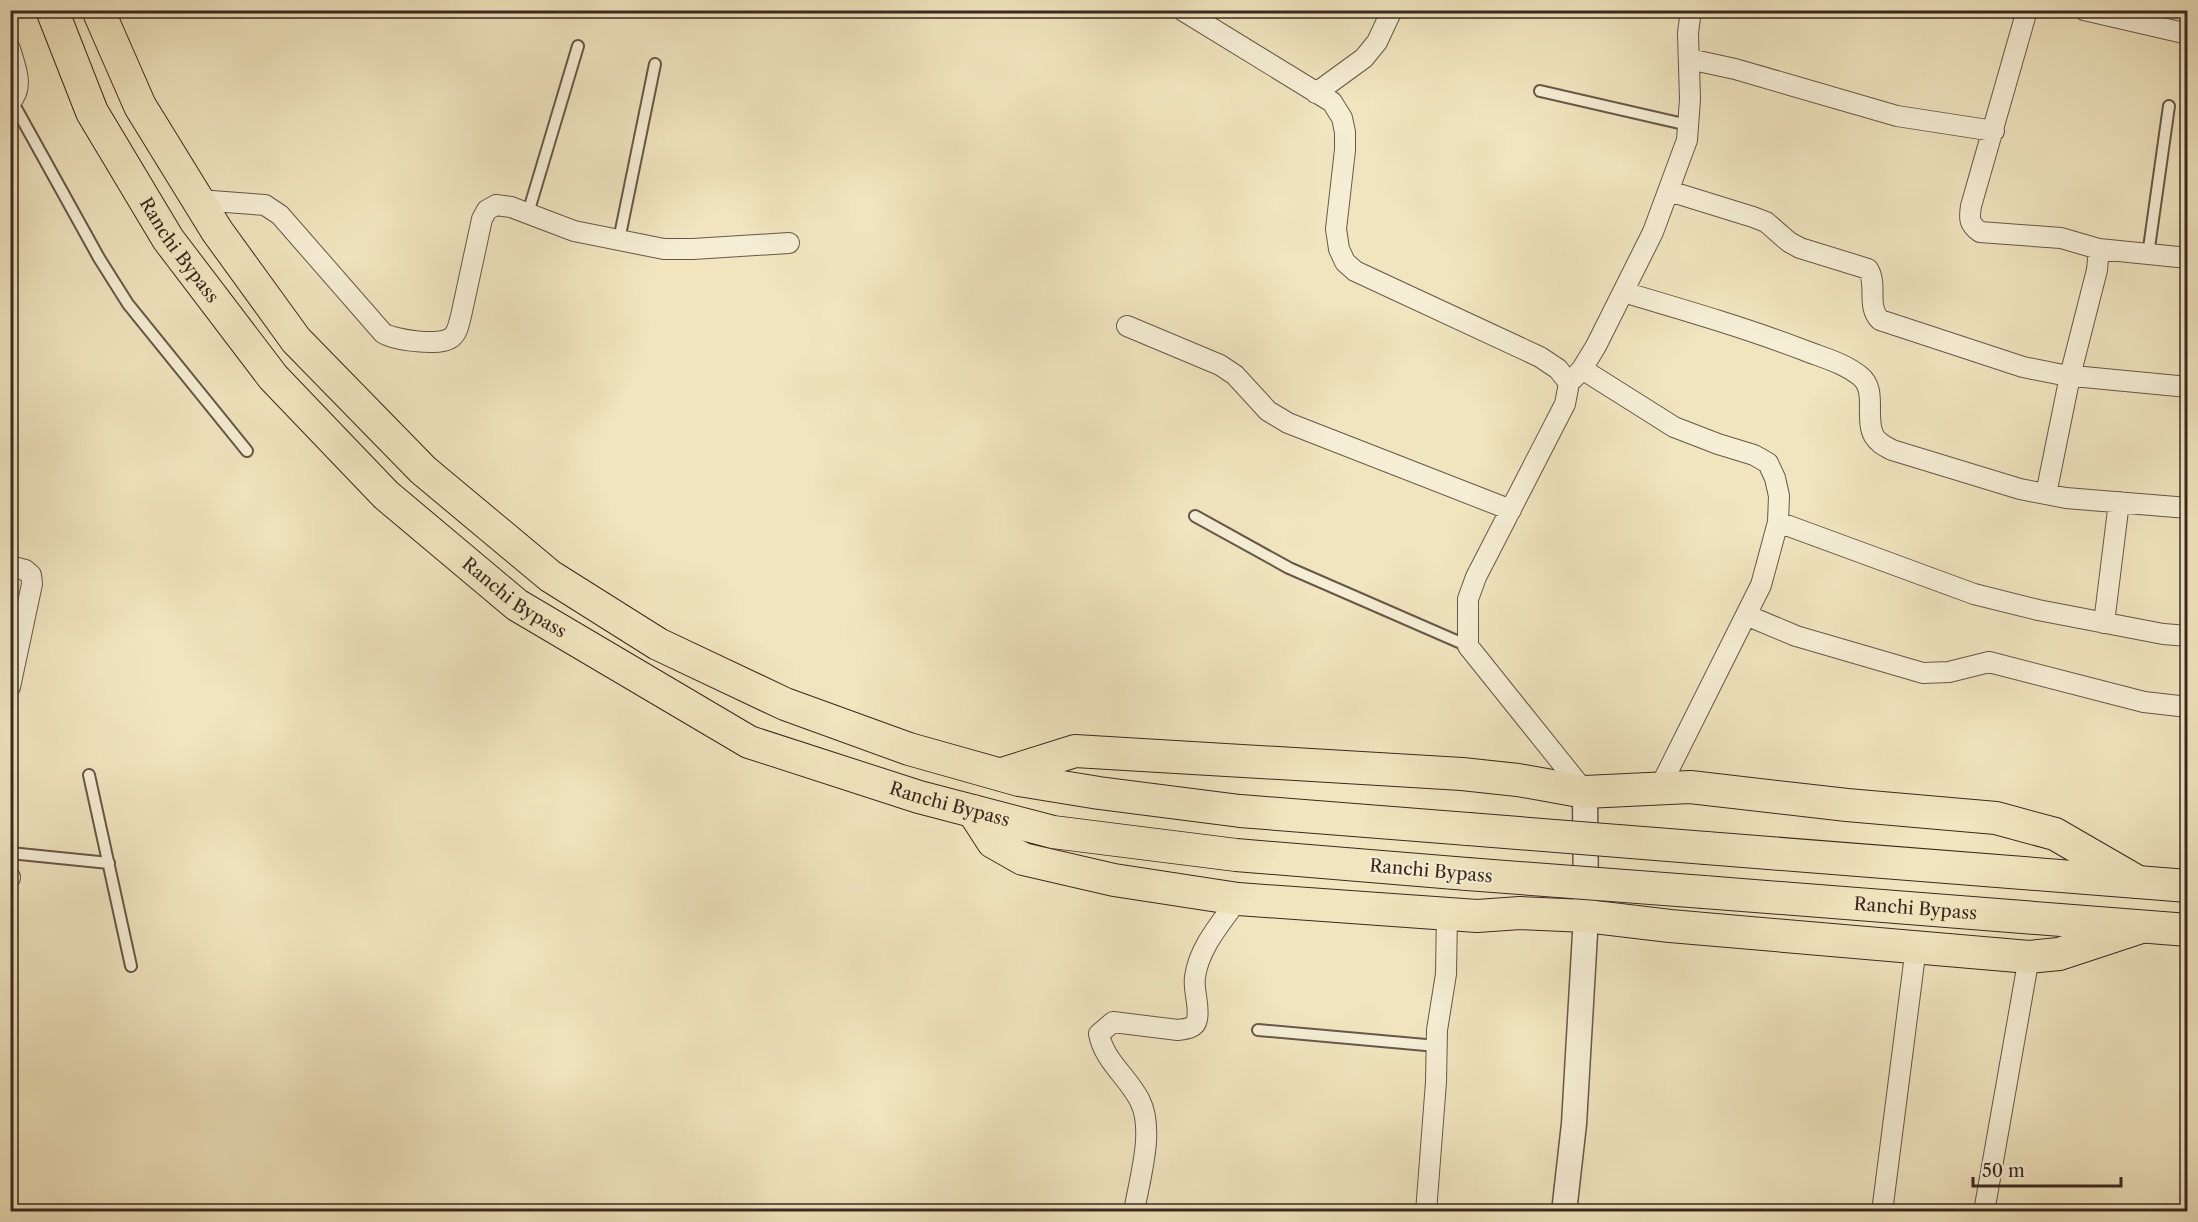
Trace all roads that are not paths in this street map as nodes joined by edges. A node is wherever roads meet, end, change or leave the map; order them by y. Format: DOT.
graph roads {
  1 [pos="52,10"];
  2 [pos="98,10"];
  3 [pos="1182,10"];
  4 [pos="1392,10"];
  5 [pos="1691,10"];
  6 [pos="2027,10"];
  7 [pos="2084,10"];
  8 [pos="1213,19"];
  9 [pos="2187,34"];
  10 [pos="578,46"];
  11 [pos="10,49"];
  12 [pos="1689,59"];
  13 [pos="655,64"];
  14 [pos="1540,91"];
  15 [pos="1316,93"];
  16 [pos="11,102"];
  17 [pos="2169,106"];
  18 [pos="1688,125"];
  19 [pos="1994,131"];
  20 [pos="1669,191"];
  21 [pos="198,200"];
  22 [pos="528,213"];
  23 [pos="619,240"];
  24 [pos="789,243"];
  25 [pos="2099,249"];
  26 [pos="2148,255"];
  27 [pos="2187,258"];
  28 [pos="1623,292"];
  29 [pos="1127,326"];
  30 [pos="2070,375"];
  31 [pos="1575,376"];
  32 [pos="2187,387"];
  33 [pos="246,451"];
  34 [pos="2046,494"];
  35 [pos="2119,502"];
  36 [pos="2187,508"];
  37 [pos="1511,510"];
  38 [pos="1195,516"];
  39 [pos="1778,522"];
  40 [pos="10,566"];
  41 [pos="1746,615"];
  42 [pos="2104,623"];
  43 [pos="2187,636"];
  44 [pos="1468,646"];
  45 [pos="13,663"];
  46 [pos="10,687"];
  47 [pos="2187,707"];
  48 [pos="89,775"];
  49 [pos="1001,775"];
  50 [pos="1660,787"];
  51 [pos="1585,792"];
  52 [pos="973,811"];
  53 [pos="10,853"];
  54 [pos="109,863"];
  55 [pos="2138,882"];
  56 [pos="2187,886"];
  57 [pos="1238,899"];
  58 [pos="1447,914"];
  59 [pos="1586,916"];
  60 [pos="2141,927"];
  61 [pos="2187,930"];
  62 [pos="1916,946"];
  63 [pos="2029,957"];
  64 [pos="131,966"];
  65 [pos="1257,1030"];
  66 [pos="1437,1046"];
  67 [pos="1134,1212"];
  68 [pos="1426,1212"];
  69 [pos="1564,1212"];
  70 [pos="1882,1212"];
  71 [pos="1984,1212"];
  1 -- 52 [label="main road, Ranchi Bypass"];
  2 -- 21 [label="main road"];
  3 -- 8 [label="street"];
  4 -- 15 [label="street"];
  5 -- 12 [label="street"];
  6 -- 19 [label="street"];
  7 -- 9 [label="street"];
  8 -- 15 [label="street"];
  10 -- 22 [label="lane"];
  11 -- 16 [label="street"];
  12 -- 18 [label="street"];
  12 -- 19 [label="street"];
  13 -- 23 [label="lane"];
  14 -- 18 [label="lane"];
  15 -- 31 [label="street"];
  16 -- 33 [label="lane"];
  17 -- 26 [label="lane"];
  18 -- 20 [label="street"];
  19 -- 25 [label="street"];
  20 -- 28 [label="street"];
  20 -- 30 [label="street"];
  21 -- 22 [label="street"];
  21 -- 49 [label="main road"];
  22 -- 23 [label="street"];
  23 -- 24 [label="street"];
  25 -- 26 [label="street"];
  25 -- 30 [label="street"];
  26 -- 27 [label="street"];
  28 -- 31 [label="street"];
  28 -- 34 [label="street"];
  29 -- 37 [label="street"];
  30 -- 32 [label="street"];
  30 -- 34 [label="street"];
  31 -- 37 [label="street"];
  31 -- 39 [label="street"];
  34 -- 35 [label="street"];
  35 -- 36 [label="street"];
  35 -- 42 [label="street"];
  37 -- 44 [label="street"];
  38 -- 44 [label="lane"];
  39 -- 41 [label="street"];
  39 -- 42 [label="street"];
  40 -- 45 [label="street"];
  41 -- 47 [label="street"];
  41 -- 50 [label="street"];
  42 -- 43 [label="street"];
  44 -- 51 [label="street"];
  45 -- 46 [label="street"];
  48 -- 54 [label="lane"];
  49 -- 51 [label="main road"];
  49 -- 55 [label="main road, bridge"];
  50 -- 51 [label="main road"];
  50 -- 55 [label="main road"];
  51 -- 59 [label="street"];
  52 -- 57 [label="main road"];
  52 -- 60 [label="main road, Ranchi Bypass, bridge"];
  53 -- 54 [label="lane"];
  54 -- 64 [label="lane"];
  55 -- 56 [label="main road"];
  57 -- 58 [label="main road"];
  57 -- 67 [label="street"];
  58 -- 59 [label="main road"];
  58 -- 66 [label="street"];
  59 -- 62 [label="main road"];
  59 -- 69 [label="street"];
  60 -- 61 [label="main road, Ranchi Bypass"];
  60 -- 63 [label="main road"];
  62 -- 63 [label="main road"];
  62 -- 70 [label="street"];
  63 -- 71 [label="street"];
  65 -- 66 [label="lane"];
  66 -- 68 [label="street"];
}
